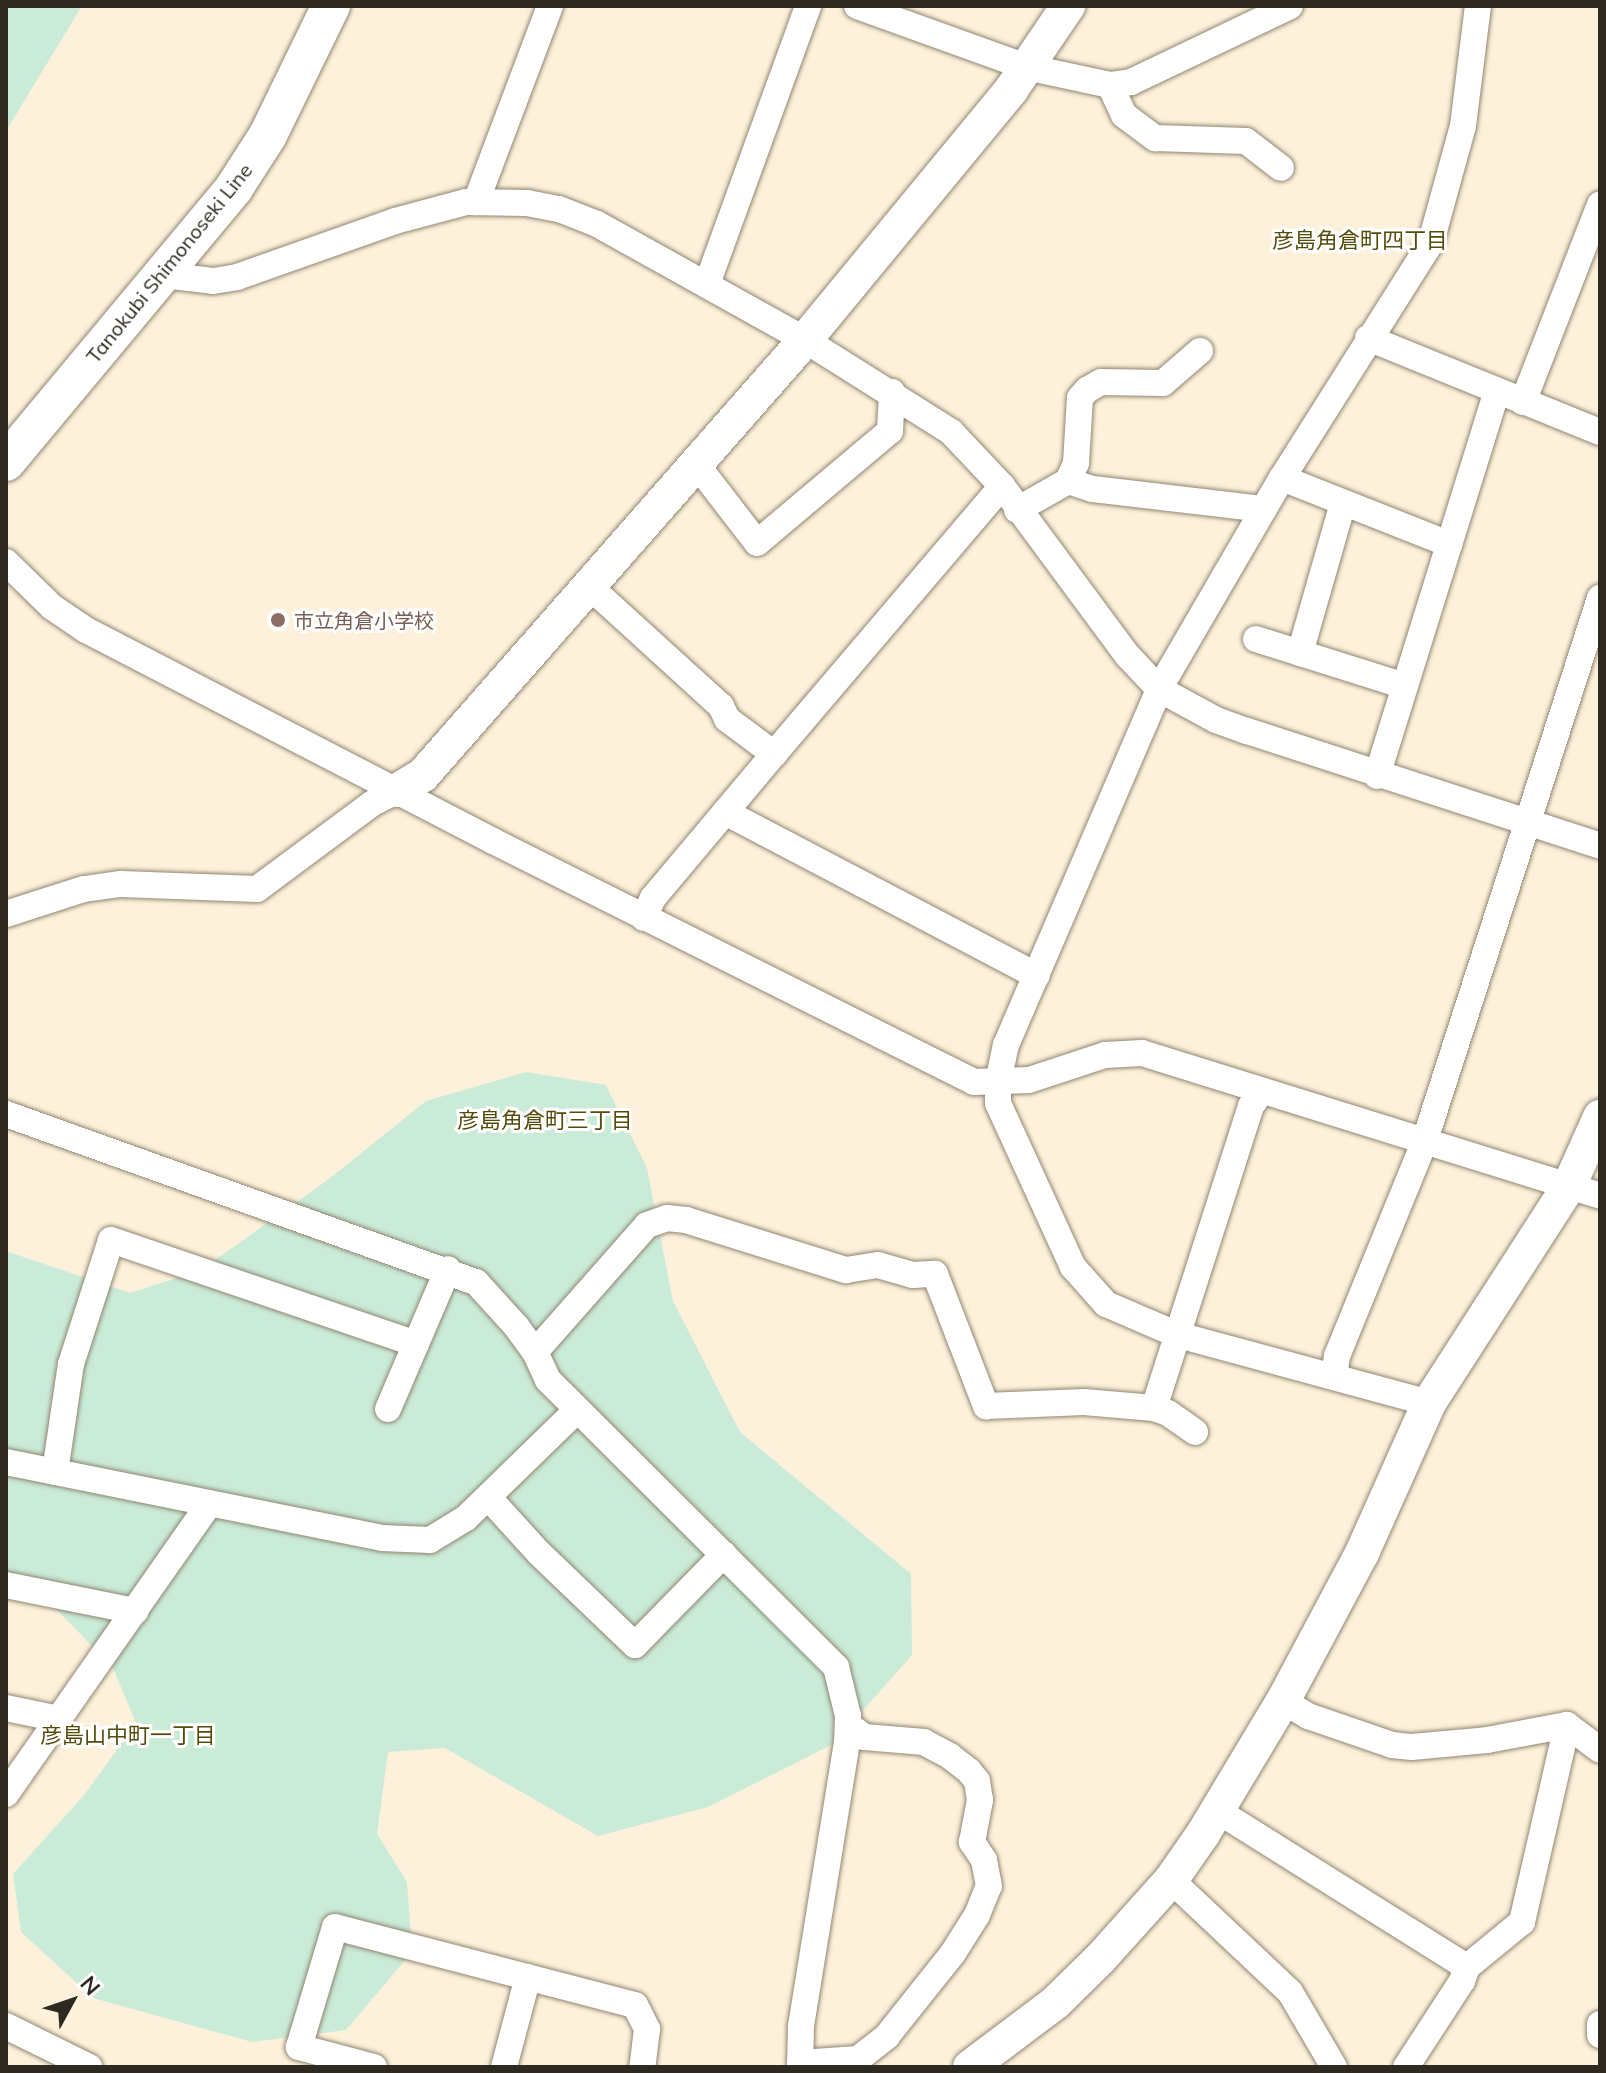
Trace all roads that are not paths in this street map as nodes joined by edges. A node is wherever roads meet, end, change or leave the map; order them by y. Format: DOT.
graph roads {
  1 [pos="331,6"];
  2 [pos="550,6"];
  3 [pos="808,6"];
  4 [pos="857,6"];
  5 [pos="1068,6"];
  6 [pos="1290,6"];
  7 [pos="1478,6"];
  8 [pos="1026,67"];
  9 [pos="1110,85"];
  10 [pos="1281,168"];
  11 [pos="476,202"];
  12 [pos="1600,205"];
  13 [pos="163,275"];
  14 [pos="707,284"];
  15 [pos="1368,338"];
  16 [pos="805,340"];
  17 [pos="1200,351"];
  18 [pos="1497,391"];
  19 [pos="892,392"];
  20 [pos="1523,402"];
  21 [pos="1600,432"];
  22 [pos="6,462"];
  23 [pos="697,465"];
  24 [pos="1282,478"];
  25 [pos="1068,481"];
  26 [pos="1002,486"];
  27 [pos="1343,503"];
  28 [pos="1264,509"];
  29 [pos="1017,510"];
  30 [pos="1449,544"];
  31 [pos="6,562"];
  32 [pos="590,587"];
  33 [pos="1600,598"];
  34 [pos="1256,639"];
  35 [pos="1300,653"];
  36 [pos="1405,686"];
  37 [pos="1159,689"];
  38 [pos="774,754"];
  39 [pos="1377,776"];
  40 [pos="398,790"];
  41 [pos="725,812"];
  42 [pos="1527,824"];
  43 [pos="1600,846"];
  44 [pos="6,914"];
  45 [pos="644,918"];
  46 [pos="1037,976"];
  47 [pos="998,1082"];
  48 [pos="1262,1090"];
  49 [pos="6,1114"];
  50 [pos="1600,1117"];
  51 [pos="1425,1140"];
  52 [pos="1584,1191"];
  53 [pos="448,1269"];
  54 [pos="1178,1335"];
  55 [pos="416,1344"];
  56 [pos="535,1352"];
  57 [pos="1334,1377"];
  58 [pos="1429,1403"];
  59 [pos="1154,1408"];
  60 [pos="388,1409"];
  61 [pos="577,1410"];
  62 [pos="1195,1432"];
  63 [pos="6,1462"];
  64 [pos="55,1472"];
  65 [pos="488,1497"];
  66 [pos="210,1503"];
  67 [pos="724,1554"];
  68 [pos="6,1585"];
  69 [pos="135,1611"];
  70 [pos="1283,1701"];
  71 [pos="6,1708"];
  72 [pos="59,1719"];
  73 [pos="848,1725"];
  74 [pos="1567,1725"];
  75 [pos="1600,1750"];
  76 [pos="6,1794"];
  77 [pos="1218,1811"];
  78 [pos="1171,1880"];
  79 [pos="1467,1967"];
  80 [pos="528,1977"];
  81 [pos="1600,2024"];
  82 [pos="6,2026"];
  83 [pos="1600,2035"];
  84 [pos="800,2065"];
  85 [pos="89,2067"];
  86 [pos="374,2067"];
  87 [pos="504,2067"];
  88 [pos="642,2067"];
  89 [pos="970,2067"];
  90 [pos="1334,2067"];
  91 [pos="1406,2067"];
  1 -- 13 [label="main road, Tanokubi Shimonoseki Line"];
  2 -- 11 [label="street"];
  3 -- 14 [label="street"];
  4 -- 8 [label="street"];
  5 -- 8 [label="street"];
  6 -- 9 [label="street"];
  7 -- 15 [label="street"];
  8 -- 9 [label="street"];
  8 -- 16 [label="street"];
  9 -- 10 [label="street"];
  11 -- 13 [label="street"];
  11 -- 14 [label="street"];
  12 -- 20 [label="street"];
  13 -- 22 [label="main road, Tanokubi Shimonoseki Line"];
  14 -- 16 [label="street"];
  15 -- 18 [label="street"];
  15 -- 24 [label="street"];
  16 -- 19 [label="street"];
  16 -- 23 [label="street"];
  17 -- 25 [label="street"];
  18 -- 20 [label="street"];
  18 -- 30 [label="street"];
  19 -- 23 [label="street"];
  19 -- 26 [label="street"];
  20 -- 21 [label="street"];
  23 -- 32 [label="street"];
  24 -- 27 [label="street"];
  24 -- 28 [label="street"];
  25 -- 28 [label="street"];
  25 -- 29 [label="street"];
  26 -- 29 [label="street"];
  26 -- 38 [label="street"];
  27 -- 30 [label="street"];
  27 -- 35 [label="street"];
  28 -- 37 [label="street"];
  29 -- 37 [label="street"];
  30 -- 36 [label="street"];
  31 -- 40 [label="street"];
  32 -- 38 [label="street"];
  32 -- 40 [label="street"];
  33 -- 42 [label="street"];
  34 -- 35 [label="street"];
  35 -- 36 [label="street"];
  36 -- 39 [label="street"];
  37 -- 39 [label="street"];
  37 -- 46 [label="street"];
  38 -- 41 [label="street"];
  39 -- 42 [label="street"];
  40 -- 44 [label="street"];
  40 -- 45 [label="street"];
  41 -- 45 [label="street"];
  41 -- 46 [label="street"];
  42 -- 43 [label="street"];
  42 -- 51 [label="street"];
  45 -- 47 [label="street"];
  46 -- 47 [label="street"];
  47 -- 48 [label="street"];
  47 -- 54 [label="street"];
  48 -- 51 [label="street"];
  48 -- 54 [label="street"];
  49 -- 53 [label="street"];
  50 -- 52 [label="street"];
  51 -- 52 [label="street"];
  51 -- 57 [label="street"];
  52 -- 58 [label="street"];
  53 -- 55 [label="street"];
  53 -- 56 [label="street"];
  54 -- 57 [label="street"];
  54 -- 59 [label="street"];
  55 -- 60 [label="street"];
  55 -- 64 [label="street"];
  56 -- 59 [label="street"];
  56 -- 61 [label="street"];
  57 -- 58 [label="street"];
  58 -- 70 [label="street"];
  59 -- 62 [label="street"];
  61 -- 65 [label="street"];
  61 -- 67 [label="street"];
  63 -- 64 [label="street"];
  64 -- 66 [label="street"];
  65 -- 66 [label="street"];
  65 -- 67 [label="street"];
  66 -- 69 [label="street"];
  67 -- 73 [label="street"];
  68 -- 69 [label="street"];
  69 -- 72 [label="street"];
  70 -- 74 [label="street"];
  70 -- 77 [label="street"];
  71 -- 72 [label="street"];
  72 -- 76 [label="street"];
  73 -- 84 [label="street"];
  73 -- 84 [label="street"];
  74 -- 75 [label="street"];
  74 -- 79 [label="street"];
  77 -- 78 [label="street"];
  77 -- 79 [label="street"];
  78 -- 89 [label="street"];
  78 -- 90 [label="street"];
  79 -- 91 [label="street"];
  80 -- 86 [label="street"];
  80 -- 87 [label="street"];
  80 -- 88 [label="street"];
  81 -- 83 [label="street"];
  82 -- 85 [label="street"];
}
